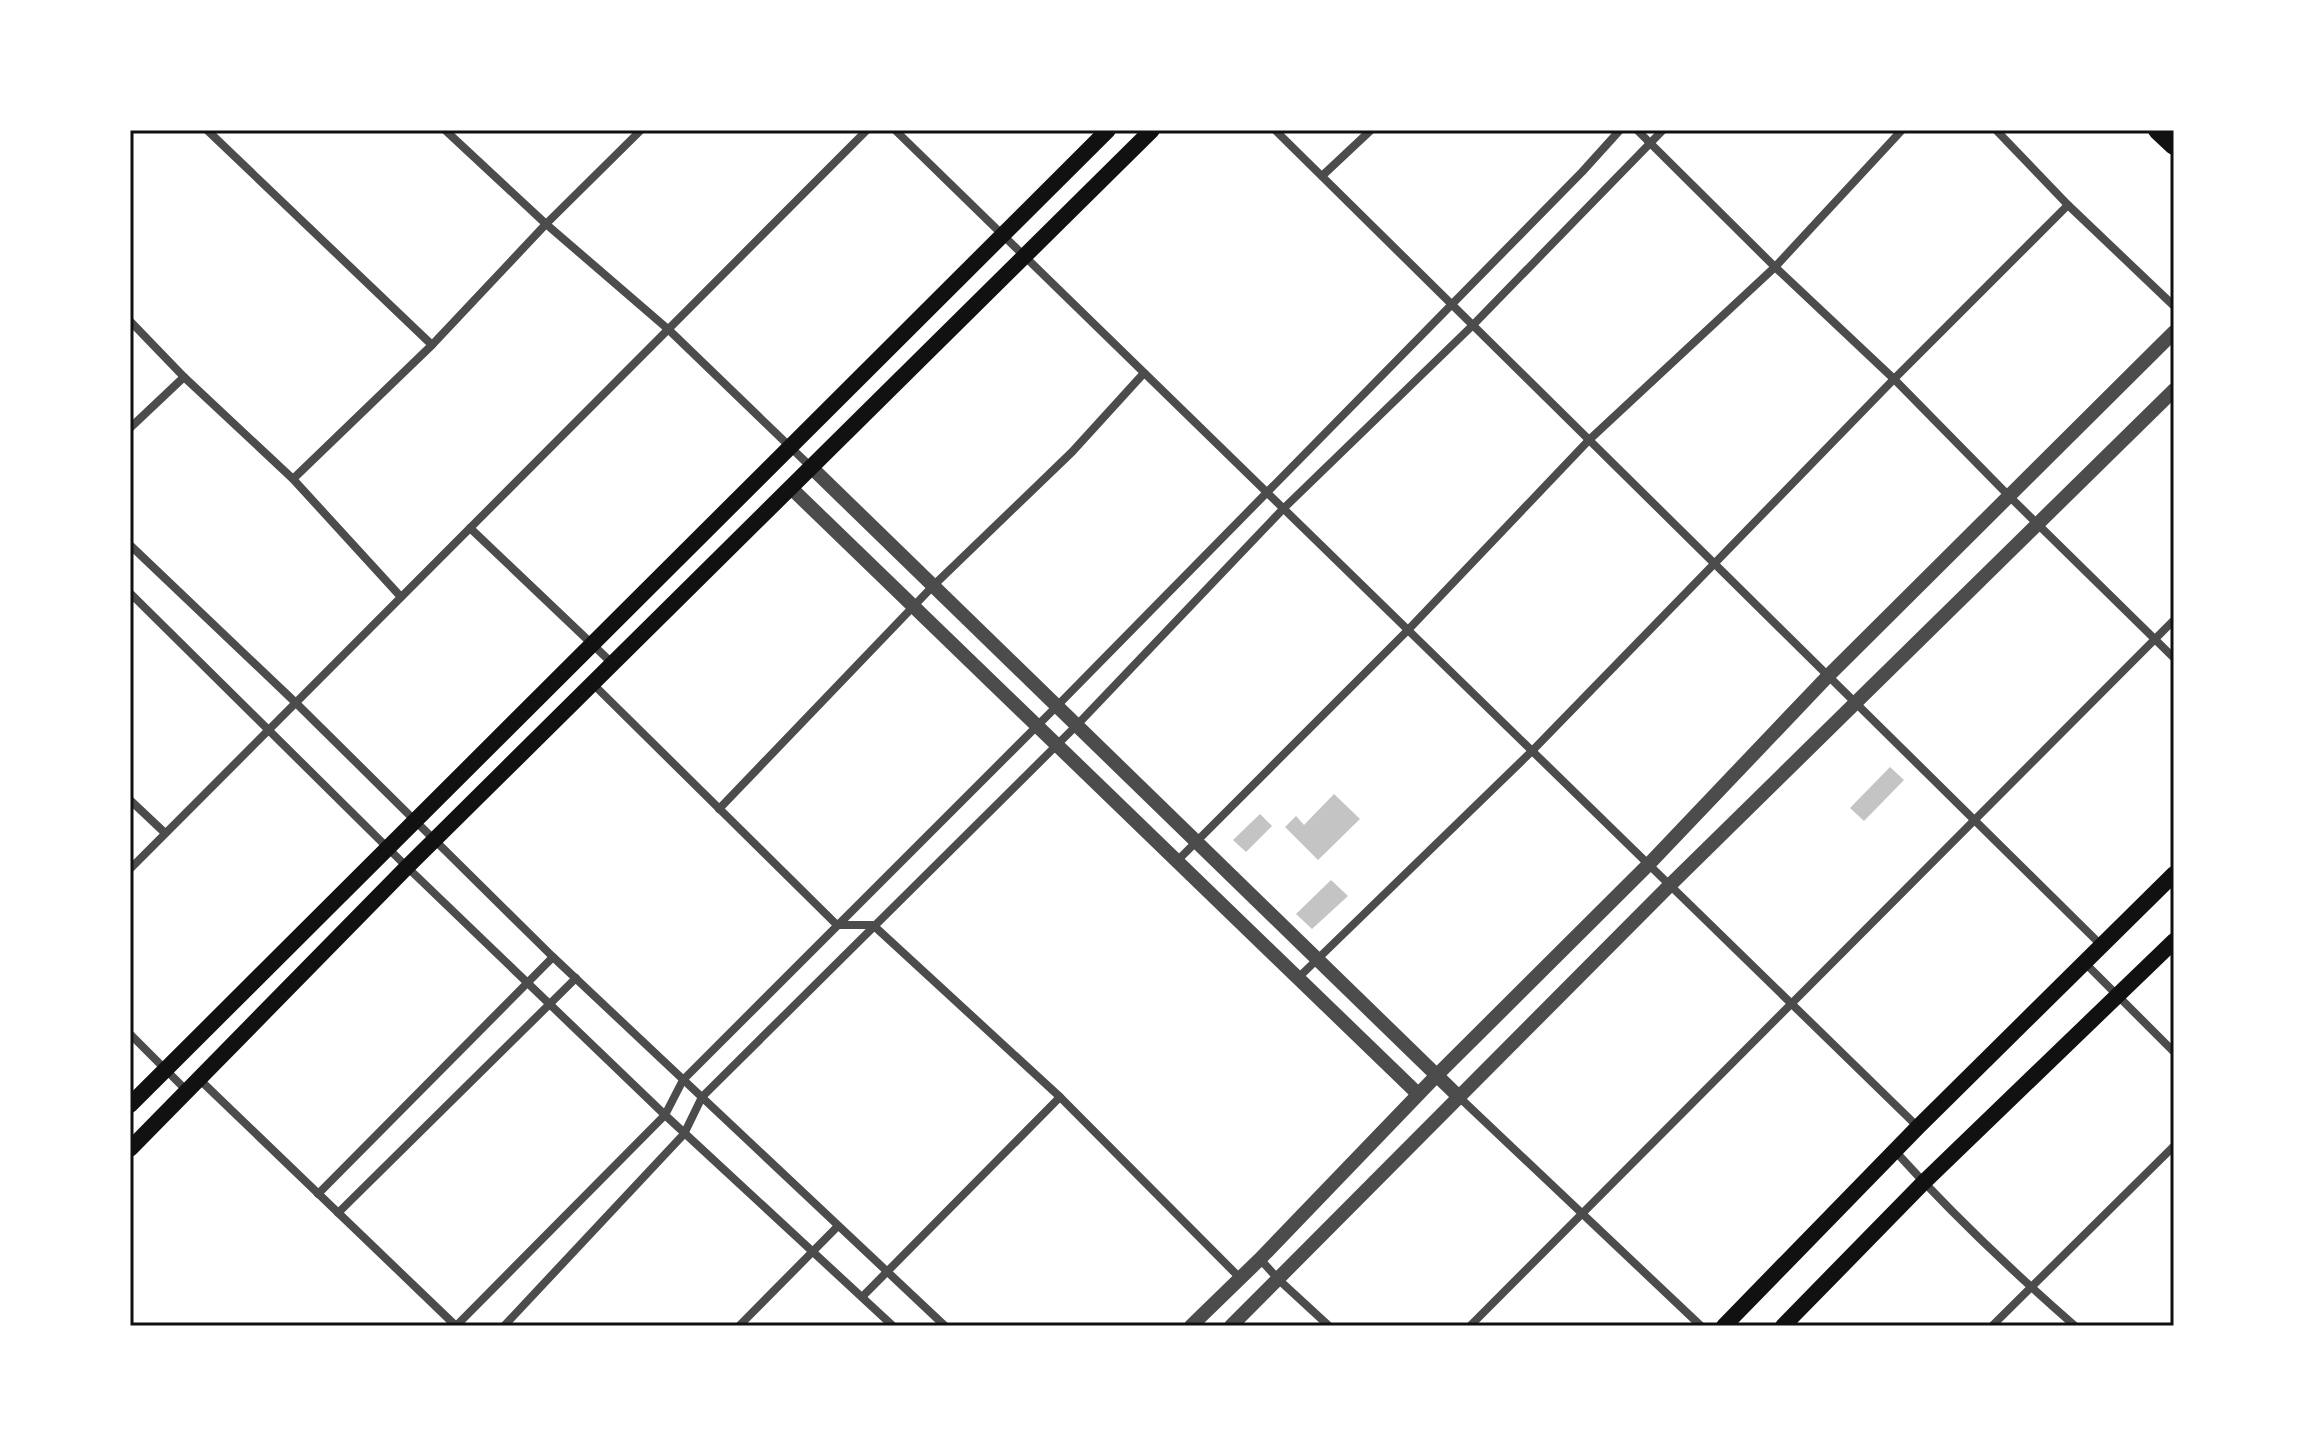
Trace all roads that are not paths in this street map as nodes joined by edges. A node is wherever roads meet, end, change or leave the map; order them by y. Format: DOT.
graph roads {
  1 [pos="207,130"];
  2 [pos="445,130"];
  3 [pos="641,130"];
  4 [pos="867,130"];
  5 [pos="895,130"];
  6 [pos="1108,130"];
  7 [pos="1152,130"];
  8 [pos="1275,130"];
  9 [pos="1371,130"];
  10 [pos="1620,130"];
  11 [pos="1637,130"];
  12 [pos="1663,130"];
  13 [pos="1902,130"];
  14 [pos="1996,130"];
  15 [pos="2158,130"];
  16 [pos="1650,143"];
  17 [pos="2174,145"];
  18 [pos="1322,176"];
  19 [pos="2068,205"];
  20 [pos="546,224"];
  21 [pos="1002,234"];
  22 [pos="1023,256"];
  23 [pos="1775,267"];
  24 [pos="1451,303"];
  25 [pos="2174,306"];
  26 [pos="130,321"];
  27 [pos="1473,325"];
  28 [pos="669,330"];
  29 [pos="2174,332"];
  30 [pos="432,345"];
  31 [pos="1144,373"];
  32 [pos="184,377"];
  33 [pos="1894,379"];
  34 [pos="2174,390"];
  35 [pos="130,428"];
  36 [pos="1589,440"];
  37 [pos="791,447"];
  38 [pos="812,468"];
  39 [pos="293,479"];
  40 [pos="791,488"];
  41 [pos="1265,491"];
  42 [pos="2009,496"];
  43 [pos="1283,509"];
  44 [pos="2039,523"];
  45 [pos="470,528"];
  46 [pos="130,545"];
  47 [pos="1715,564"];
  48 [pos="933,586"];
  49 [pos="130,593"];
  50 [pos="401,597"];
  51 [pos="914,607"];
  52 [pos="2174,620"];
  53 [pos="1408,630"];
  54 [pos="2154,640"];
  55 [pos="593,645"];
  56 [pos="2174,658"];
  57 [pos="613,664"];
  58 [pos="1828,676"];
  59 [pos="593,684"];
  60 [pos="296,703"];
  61 [pos="1856,704"];
  62 [pos="1057,706"];
  63 [pos="1037,725"];
  64 [pos="1077,725"];
  65 [pos="269,729"];
  66 [pos="1056,744"];
  67 [pos="1532,751"];
  68 [pos="130,800"];
  69 [pos="719,809"];
  70 [pos="1974,820"];
  71 [pos="416,821"];
  72 [pos="165,833"];
  73 [pos="434,839"];
  74 [pos="1197,842"];
  75 [pos="388,848"];
  76 [pos="1177,861"];
  77 [pos="1649,864"];
  78 [pos="407,867"];
  79 [pos="130,869"];
  80 [pos="2174,874"];
  81 [pos="1670,885"];
  82 [pos="837,925"];
  83 [pos="873,925"];
  84 [pos="2174,941"];
  85 [pos="2101,945"];
  86 [pos="553,957"];
  87 [pos="1317,959"];
  88 [pos="2085,963"];
  89 [pos="576,978"];
  90 [pos="1298,978"];
  91 [pos="529,982"];
  92 [pos="2119,996"];
  93 [pos="1792,1003"];
  94 [pos="550,1004"];
  95 [pos="130,1034"];
  96 [pos="2174,1052"];
  97 [pos="166,1070"];
  98 [pos="1437,1075"];
  99 [pos="683,1080"];
  100 [pos="193,1085"];
  101 [pos="1418,1094"];
  102 [pos="702,1097"];
  103 [pos="1060,1097"];
  104 [pos="1460,1098"];
  105 [pos="130,1105"];
  106 [pos="665,1115"];
  107 [pos="1918,1127"];
  108 [pos="684,1134"];
  109 [pos="2174,1146"];
  110 [pos="130,1149"];
  111 [pos="1895,1151"];
  112 [pos="1923,1183"];
  113 [pos="318,1194"];
  114 [pos="338,1213"];
  115 [pos="1581,1215"];
  116 [pos="837,1227"];
  117 [pos="814,1251"];
  118 [pos="1260,1259"];
  119 [pos="889,1271"];
  120 [pos="1239,1277"];
  121 [pos="1279,1280"];
  122 [pos="2030,1287"];
  123 [pos="863,1296"];
  124 [pos="456,1326"];
  125 [pos="504,1326"];
  126 [pos="739,1326"];
  127 [pos="893,1326"];
  128 [pos="945,1326"];
  129 [pos="1191,1326"];
  130 [pos="1231,1326"];
  131 [pos="1329,1326"];
  132 [pos="1470,1326"];
  133 [pos="1701,1326"];
  134 [pos="1724,1326"];
  135 [pos="1783,1326"];
  136 [pos="1992,1326"];
  137 [pos="2075,1326"];
  1 -- 30 [label="street"];
  2 -- 20 [label="street"];
  3 -- 20 [label="street"];
  4 -- 28 [label="street"];
  5 -- 21 [label="street"];
  6 -- 21 [label="main road"];
  7 -- 22 [label="main road"];
  8 -- 18 [label="street"];
  9 -- 18 [label="street"];
  10 -- 24 [label="street"];
  11 -- 16 [label="street"];
  12 -- 16 [label="street"];
  13 -- 23 [label="street"];
  14 -- 19 [label="street"];
  15 -- 17 [label="highway"];
  16 -- 23 [label="street"];
  16 -- 27 [label="street"];
  18 -- 24 [label="street"];
  19 -- 25 [label="street"];
  19 -- 33 [label="street"];
  20 -- 28 [label="street"];
  20 -- 30 [label="street"];
  21 -- 22 [label="street"];
  21 -- 37 [label="main road"];
  22 -- 31 [label="street"];
  22 -- 38 [label="main road"];
  23 -- 33 [label="street"];
  23 -- 36 [label="street"];
  24 -- 27 [label="street"];
  24 -- 41 [label="street"];
  26 -- 32 [label="street"];
  27 -- 36 [label="street"];
  27 -- 43 [label="street"];
  28 -- 37 [label="street"];
  28 -- 45 [label="street"];
  29 -- 42 [label="street"];
  30 -- 39 [label="street"];
  31 -- 41 [label="street"];
  31 -- 48 [label="street"];
  32 -- 35 [label="street"];
  32 -- 39 [label="street"];
  33 -- 42 [label="street"];
  33 -- 47 [label="street"];
  34 -- 44 [label="street"];
  36 -- 47 [label="street"];
  36 -- 53 [label="street"];
  37 -- 38 [label="street"];
  37 -- 55 [label="main road"];
  38 -- 40 [label="main road"];
  38 -- 48 [label="street"];
  39 -- 50 [label="street"];
  40 -- 51 [label="street"];
  40 -- 57 [label="main road"];
  41 -- 43 [label="street"];
  41 -- 62 [label="street"];
  42 -- 44 [label="street"];
  42 -- 58 [label="street"];
  43 -- 53 [label="street"];
  43 -- 64 [label="street"];
  44 -- 54 [label="street"];
  44 -- 61 [label="street"];
  45 -- 50 [label="street"];
  45 -- 55 [label="street"];
  46 -- 60 [label="street"];
  47 -- 58 [label="street"];
  47 -- 67 [label="street"];
  48 -- 51 [label="street"];
  48 -- 62 [label="street"];
  49 -- 65 [label="street"];
  50 -- 60 [label="street"];
  51 -- 63 [label="street"];
  51 -- 69 [label="street"];
  52 -- 54 [label="street"];
  53 -- 67 [label="street"];
  53 -- 74 [label="street"];
  54 -- 56 [label="street"];
  54 -- 70 [label="street"];
  55 -- 57 [label="street"];
  55 -- 71 [label="main road"];
  57 -- 59 [label="main road"];
  58 -- 61 [label="street"];
  58 -- 77 [label="street"];
  59 -- 69 [label="street"];
  59 -- 73 [label="main road"];
  60 -- 65 [label="street"];
  60 -- 71 [label="street"];
  61 -- 70 [label="street"];
  61 -- 81 [label="street"];
  62 -- 63 [label="street"];
  62 -- 64 [label="street"];
  63 -- 66 [label="street"];
  63 -- 82 [label="street"];
  64 -- 66 [label="street"];
  64 -- 74 [label="street"];
  65 -- 72 [label="street"];
  65 -- 75 [label="street"];
  66 -- 76 [label="street"];
  66 -- 83 [label="street"];
  67 -- 77 [label="street"];
  67 -- 87 [label="street"];
  68 -- 72 [label="street"];
  69 -- 82 [label="street"];
  70 -- 85 [label="street"];
  70 -- 93 [label="street"];
  71 -- 73 [label="street"];
  71 -- 75 [label="main road"];
  72 -- 79 [label="street"];
  73 -- 78 [label="main road"];
  73 -- 86 [label="street"];
  74 -- 76 [label="street"];
  74 -- 87 [label="street"];
  75 -- 78 [label="street"];
  75 -- 97 [label="main road"];
  76 -- 90 [label="street"];
  77 -- 81 [label="street"];
  77 -- 98 [label="street"];
  78 -- 91 [label="street"];
  78 -- 100 [label="main road"];
  80 -- 85 [label="main road"];
  81 -- 93 [label="street"];
  81 -- 104 [label="street"];
  82 -- 83 [label="street"];
  82 -- 99 [label="street"];
  83 -- 102 [label="street"];
  83 -- 103 [label="street"];
  84 -- 92 [label="main road"];
  85 -- 88 [label="main road"];
  86 -- 89 [label="street"];
  86 -- 91 [label="street"];
  87 -- 90 [label="street"];
  87 -- 98 [label="street"];
  88 -- 92 [label="street"];
  88 -- 107 [label="main road"];
  89 -- 94 [label="street"];
  89 -- 99 [label="street"];
  90 -- 101 [label="street"];
  91 -- 94 [label="street"];
  91 -- 113 [label="street"];
  92 -- 96 [label="street"];
  92 -- 112 [label="main road"];
  93 -- 107 [label="street"];
  93 -- 115 [label="street"];
  94 -- 106 [label="street"];
  94 -- 114 [label="street"];
  95 -- 97 [label="street"];
  97 -- 100 [label="street"];
  97 -- 105 [label="main road"];
  98 -- 101 [label="street"];
  98 -- 104 [label="street"];
  99 -- 102 [label="street"];
  99 -- 106 [label="street"];
  100 -- 110 [label="main road"];
  100 -- 113 [label="street"];
  101 -- 118 [label="street"];
  102 -- 108 [label="street"];
  102 -- 116 [label="street"];
  103 -- 119 [label="street"];
  103 -- 120 [label="street"];
  104 -- 115 [label="street"];
  104 -- 121 [label="street"];
  106 -- 108 [label="street"];
  106 -- 124 [label="street"];
  107 -- 111 [label="main road"];
  108 -- 117 [label="street"];
  108 -- 125 [label="street"];
  109 -- 122 [label="street"];
  111 -- 112 [label="street"];
  111 -- 134 [label="main road"];
  112 -- 122 [label="street"];
  112 -- 135 [label="main road"];
  113 -- 114 [label="street"];
  114 -- 124 [label="street"];
  115 -- 132 [label="street"];
  115 -- 133 [label="street"];
  116 -- 117 [label="street"];
  116 -- 119 [label="street"];
  117 -- 123 [label="street"];
  117 -- 126 [label="street"];
  118 -- 120 [label="street"];
  118 -- 121 [label="street"];
  119 -- 123 [label="street"];
  119 -- 128 [label="street"];
  120 -- 129 [label="street"];
  121 -- 130 [label="street"];
  121 -- 131 [label="street"];
  122 -- 136 [label="street"];
  122 -- 137 [label="street"];
  123 -- 127 [label="street"];
}
